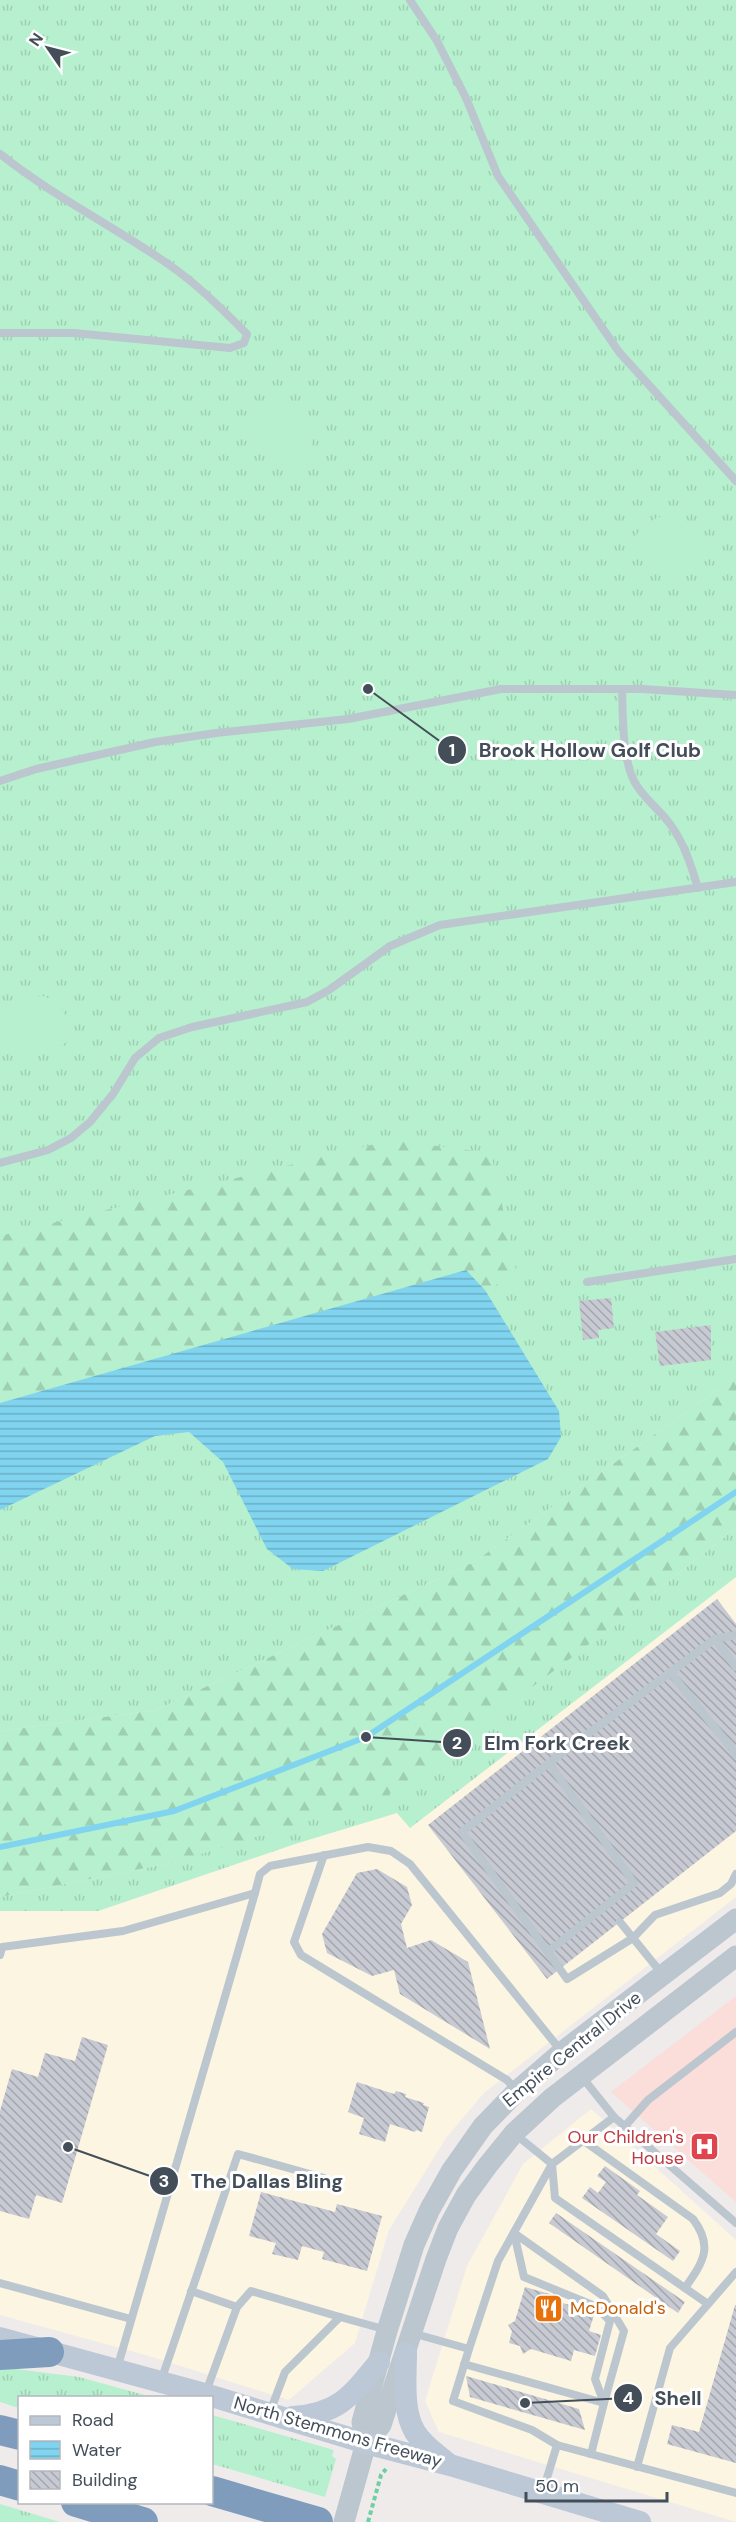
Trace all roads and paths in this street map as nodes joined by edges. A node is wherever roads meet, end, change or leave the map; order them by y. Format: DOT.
graph roads {
  1 [pos="410,0"];
  2 [pos="0,154"];
  3 [pos="0,333"];
  4 [pos="736,482"];
  5 [pos="622,689"];
  6 [pos="736,695"];
  7 [pos="0,780"];
  8 [pos="736,882"];
  9 [pos="698,888"];
  10 [pos="0,1163"];
  11 [pos="736,1259"];
  12 [pos="587,1282"];
  13 [pos="736,1635"];
  14 [pos="715,1639"];
  15 [pos="736,1667"];
  16 [pos="670,1672"];
  17 [pos="736,1754"];
  18 [pos="549,1763"];
  19 [pos="324,1855"];
  20 [pos="736,1874"];
  21 [pos="255,1893"];
  22 [pos="736,1919"];
  23 [pos="620,1922"];
  24 [pos="633,1938"];
  25 [pos="549,1951"];
  26 [pos="0,1955"];
  27 [pos="736,1956"];
  28 [pos="663,1975"];
  29 [pos="736,2032"];
  30 [pos="562,2052"];
  31 [pos="580,2076"];
  32 [pos="517,2091"];
  33 [pos="614,2117"];
  34 [pos="625,2126"];
  35 [pos="514,2133"];
  36 [pos="584,2141"];
  37 [pos="552,2164"];
  38 [pos="324,2178"];
  39 [pos="736,2223"];
  40 [pos="514,2233"];
  41 [pos="736,2272"];
  42 [pos="0,2283"];
  43 [pos="685,2288"];
  44 [pos="191,2291"];
  45 [pos="708,2304"];
  46 [pos="237,2307"];
  47 [pos="340,2317"];
  48 [pos="131,2319"];
  49 [pos="387,2331"];
  50 [pos="0,2338"];
  51 [pos="409,2343"];
  52 [pos="469,2349"];
  53 [pos="49,2352"];
  54 [pos="0,2355"];
  55 [pos="379,2362"];
  56 [pos="464,2364"];
  57 [pos="117,2370"];
  58 [pos="161,2382"];
  59 [pos="205,2394"];
  60 [pos="212,2396"];
  61 [pos="213,2396"];
  62 [pos="604,2403"];
  63 [pos="278,2415"];
  64 [pos="0,2430"];
  65 [pos="18,2434"];
  66 [pos="366,2443"];
  67 [pos="557,2445"];
  68 [pos="591,2454"];
  69 [pos="450,2465"];
  70 [pos="637,2467"];
  71 [pos="386,2469"];
  72 [pos="0,2480"];
  73 [pos="18,2485"];
  74 [pos="213,2491"];
  75 [pos="543,2492"];
  76 [pos="736,2493"];
  77 [pos="83,2504"];
  78 [pos="143,2522"];
  79 [pos="318,2522"];
  80 [pos="344,2522"];
  81 [pos="368,2522"];
  82 [pos="640,2522"];
  1 -- 4 [label="lane"];
  2 -- 3 [label="lane"];
  5 -- 6 [label="lane"];
  5 -- 7 [label="lane"];
  5 -- 9 [label="lane"];
  8 -- 9 [label="lane"];
  9 -- 10 [label="lane"];
  11 -- 12 [label="lane"];
  13 -- 14 [label="lane"];
  14 -- 15 [label="lane"];
  14 -- 16 [label="lane"];
  16 -- 17 [label="lane"];
  16 -- 18 [label="lane"];
  18 -- 25 [label="lane"];
  18 -- 25 [label="lane"];
  19 -- 21 [label="lane"];
  19 -- 30 [label="lane"];
  19 -- 32 [label="lane"];
  20 -- 24 [label="lane"];
  21 -- 26 [label="lane"];
  21 -- 48 [label="lane"];
  22 -- 28 [label="street, Empire Central Drive"];
  23 -- 24 [label="lane"];
  24 -- 25 [label="lane"];
  24 -- 28 [label="lane"];
  27 -- 31 [label="street, Empire Central Drive"];
  28 -- 30 [label="street, Empire Central Drive"];
  29 -- 34 [label="lane"];
  30 -- 31 [label="street"];
  30 -- 32 [label="street, Empire Central Drive"];
  31 -- 33 [label="lane"];
  31 -- 35 [label="street, Empire Central Drive"];
  32 -- 49 [label="street, Empire Central Drive"];
  33 -- 34 [label="lane"];
  33 -- 36 [label="lane"];
  34 -- 39 [label="lane"];
  35 -- 37 [label="lane"];
  35 -- 51 [label="street, Empire Central Drive"];
  36 -- 37 [label="lane"];
  36 -- 43 [label="lane"];
  37 -- 40 [label="lane"];
  37 -- 43 [label="lane"];
  38 -- 44 [label="lane"];
  40 -- 52 [label="lane"];
  40 -- 62 [label="lane"];
  40 -- 62 [label="lane"];
  41 -- 45 [label="lane"];
  42 -- 48 [label="lane"];
  43 -- 45 [label="lane"];
  44 -- 46 [label="lane"];
  44 -- 58 [label="lane"];
  45 -- 70 [label="lane"];
  46 -- 47 [label="lane"];
  46 -- 59 [label="lane"];
  47 -- 49 [label="lane"];
  47 -- 63 [label="lane"];
  48 -- 57 [label="lane"];
  49 -- 55 [label="street, Empire Central Drive"];
  50 -- 53 [label="main road, North Stemmons Freeway"];
  51 -- 52 [label="lane"];
  51 -- 66 [label="street, Empire Central Drive"];
  51 -- 69 [label="main road"];
  52 -- 56 [label="lane"];
  53 -- 54 [label="highway"];
  53 -- 57 [label="main road, North Stemmons Freeway"];
  55 -- 63 [label="main road"];
  55 -- 66 [label="street, Empire Central Drive"];
  56 -- 62 [label="lane"];
  56 -- 67 [label="lane"];
  57 -- 58 [label="main road, North Stemmons Freeway"];
  58 -- 59 [label="main road, North Stemmons Freeway"];
  59 -- 60 [label="main road, North Stemmons Freeway"];
  61 -- 63 [label="main road, North Stemmons Freeway"];
  62 -- 68 [label="lane"];
  63 -- 66 [label="main road, North Stemmons Freeway"];
  64 -- 65 [label="highway"];
  66 -- 69 [label="main road, North Stemmons Freeway"];
  66 -- 80 [label="street, Empire Central Drive"];
  67 -- 68 [label="lane"];
  67 -- 75 [label="lane"];
  68 -- 70 [label="lane"];
  69 -- 75 [label="main road, North Stemmons Freeway"];
  70 -- 76 [label="lane"];
  71 -- 81 [label="path"];
  72 -- 73 [label="highway"];
  74 -- 79 [label="highway"];
  75 -- 82 [label="main road, North Stemmons Freeway"];
  77 -- 78 [label="highway"];
}
